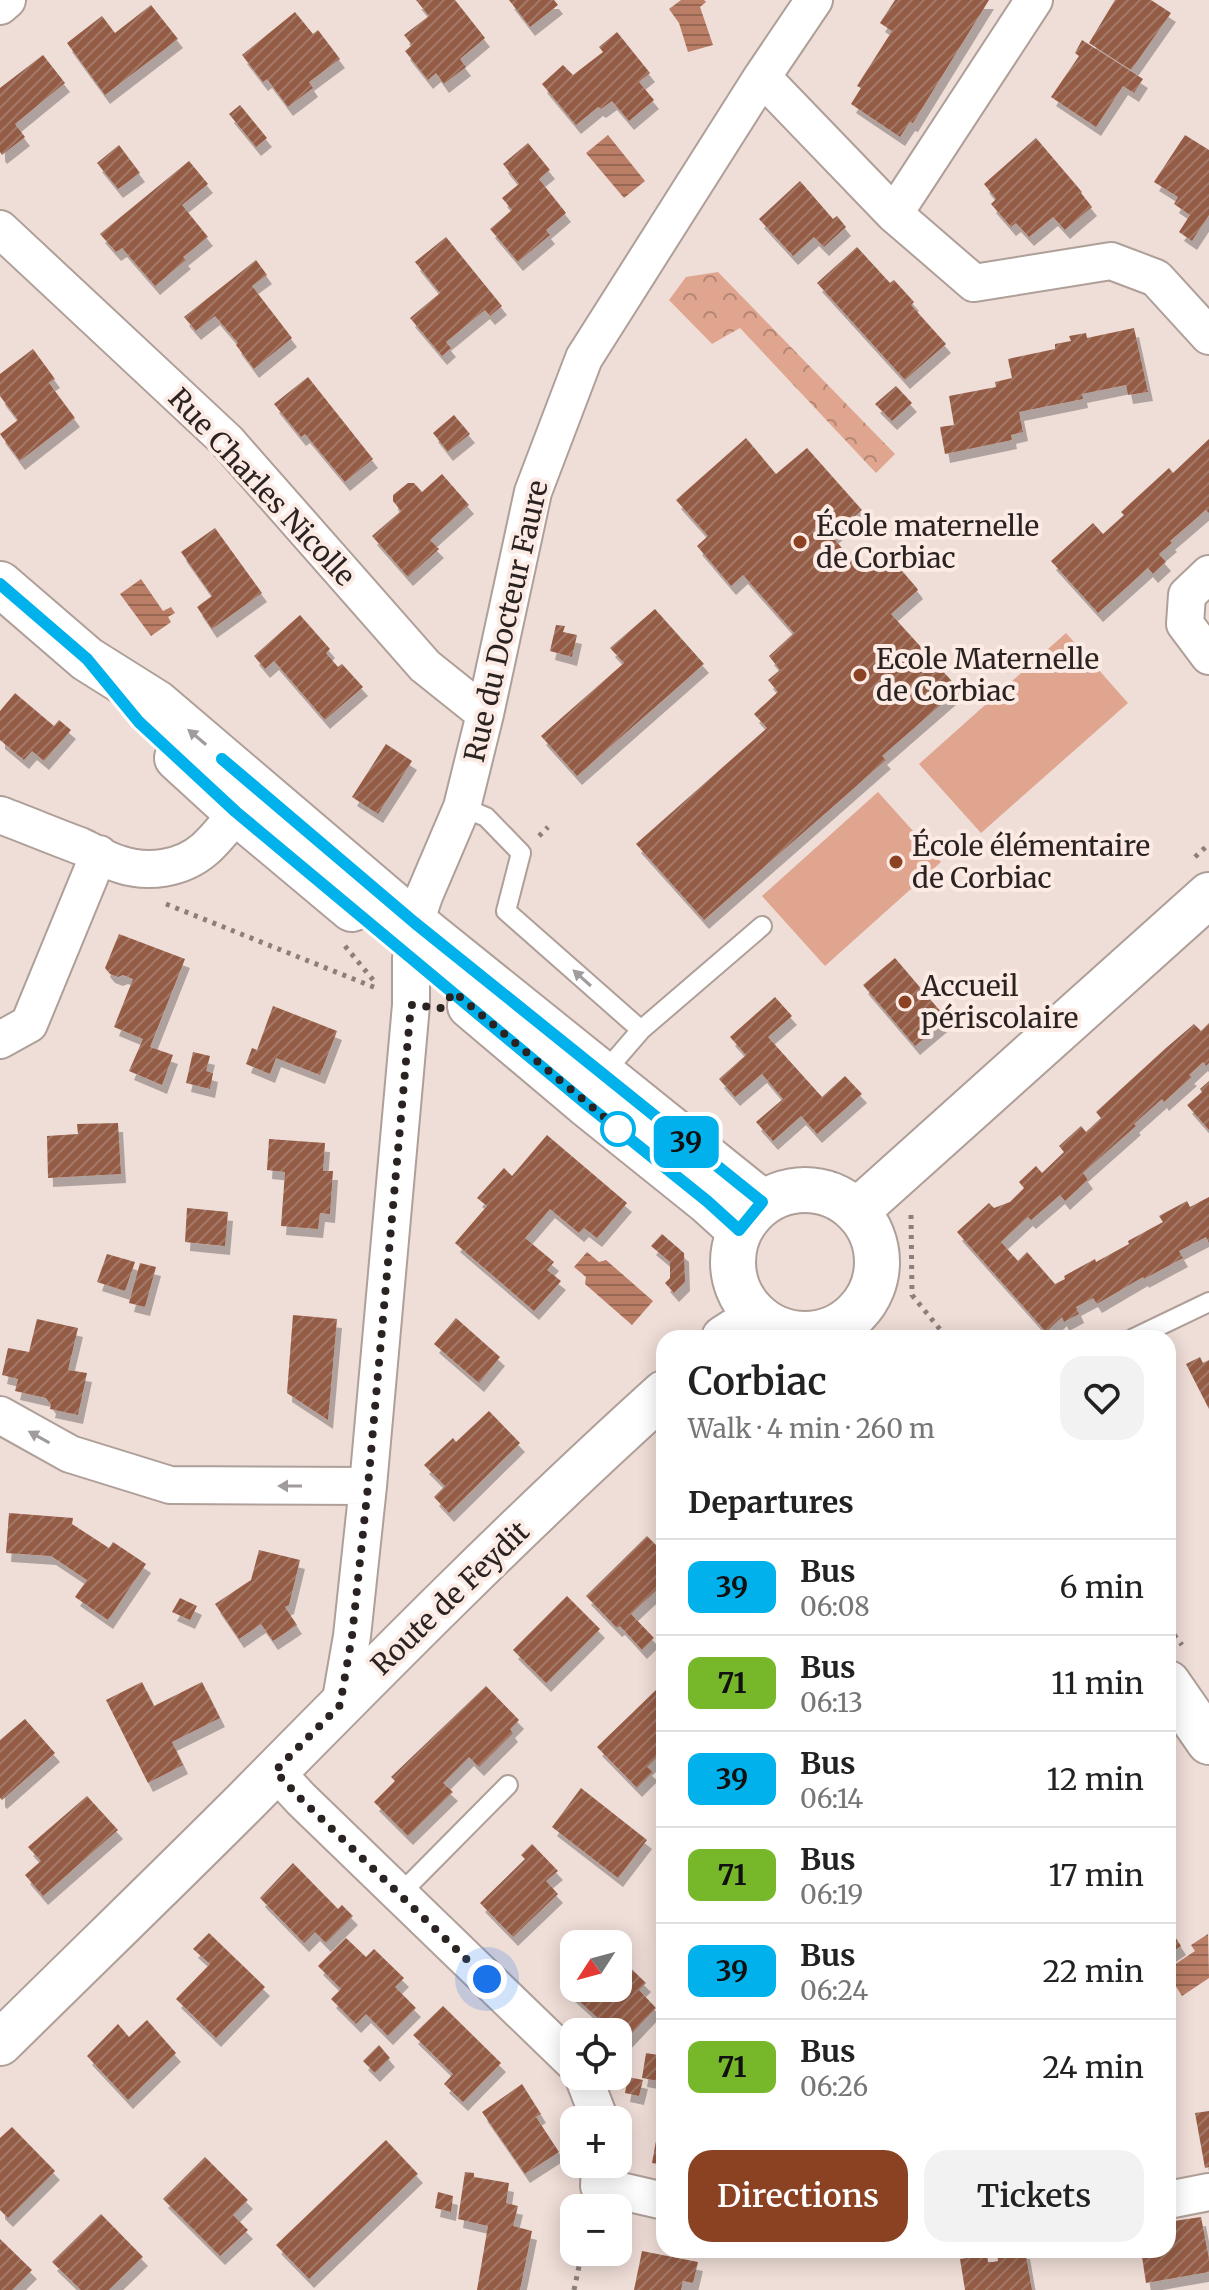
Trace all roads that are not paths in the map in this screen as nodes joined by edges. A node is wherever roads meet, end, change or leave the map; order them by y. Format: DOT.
graph roads {
  1 [pos="7,0"];
  2 [pos="814,0"];
  3 [pos="1034,0"];
  4 [pos="0,6"];
  5 [pos="762,77"];
  6 [pos="894,214"];
  7 [pos="0,229"];
  8 [pos="1209,336"];
  9 [pos="1209,574"];
  10 [pos="0,584"];
  11 [pos="1209,656"];
  12 [pos="485,714"];
  13 [pos="246,800"];
  14 [pos="462,807"];
  15 [pos="0,815"];
  16 [pos="99,854"];
  17 [pos="1209,895"];
  18 [pos="762,926"];
  19 [pos="413,941"];
  20 [pos="641,1030"];
  21 [pos="0,1040"];
  22 [pos="603,1074"];
  23 [pos="857,1211"];
  24 [pos="751,1216"];
  25 [pos="1209,1302"];
  26 [pos="868,1326"];
  27 [pos="740,1327"];
  28 [pos="771,1330"];
  29 [pos="830,1330"];
  30 [pos="1151,1330"];
  31 [pos="656,1400"];
  32 [pos="0,1415"];
  33 [pos="368,1486"];
  34 [pos="1176,1695"];
  35 [pos="340,1705"];
  36 [pos="1209,1742"];
  37 [pos="275,1771"];
  38 [pos="508,1785"];
  39 [pos="400,1894"];
  40 [pos="0,2043"];
  41 [pos="560,2049"];
  42 [pos="597,2186"];
  43 [pos="1209,2192"];
  44 [pos="1176,2198"];
  45 [pos="656,2199"];
  1 -- 4 [label="street"];
  2 -- 5 [label="street, Rue du Docteur Faure"];
  3 -- 6 [label="street"];
  5 -- 6 [label="street"];
  5 -- 12 [label="street, Rue du Docteur Faure"];
  6 -- 8 [label="street"];
  7 -- 12 [label="street, Rue Charles Nicolle"];
  9 -- 11 [label="street"];
  10 -- 13 [label="street"];
  12 -- 14 [label="street, Rue du Docteur Faure"];
  13 -- 16 [label="street"];
  13 -- 19 [label="street"];
  14 -- 19 [label="street, Rue du Docteur Faure"];
  20 -- 14 [label="lane, one-way"];
  15 -- 16 [label="street"];
  16 -- 21 [label="street"];
  17 -- 23 [label="street"];
  18 -- 20 [label="lane"];
  19 -- 22 [label="street"];
  19 -- 24 [label="street"];
  19 -- 33 [label="street, Rue du Docteur Faure"];
  20 -- 22 [label="lane"];
  22 -- 24 [label="street"];
  23 -- 24 [label="street"];
  23 -- 26 [label="street"];
  24 -- 27 [label="street"];
  25 -- 30 [label="lane"];
  26 -- 29 [label="street"];
  27 -- 28 [label="street"];
  31 -- 35 [label="street, Route de Feydit"];
  33 -- 32 [label="street, one-way"];
  33 -- 35 [label="street, Rue du Docteur Faure"];
  34 -- 36 [label="street"];
  35 -- 37 [label="street, Route de Feydit"];
  37 -- 39 [label="street"];
  37 -- 40 [label="street, Route de Feydit"];
  38 -- 39 [label="lane"];
  39 -- 41 [label="street"];
  42 -- 45 [label="street"];
  43 -- 44 [label="street"];
}
